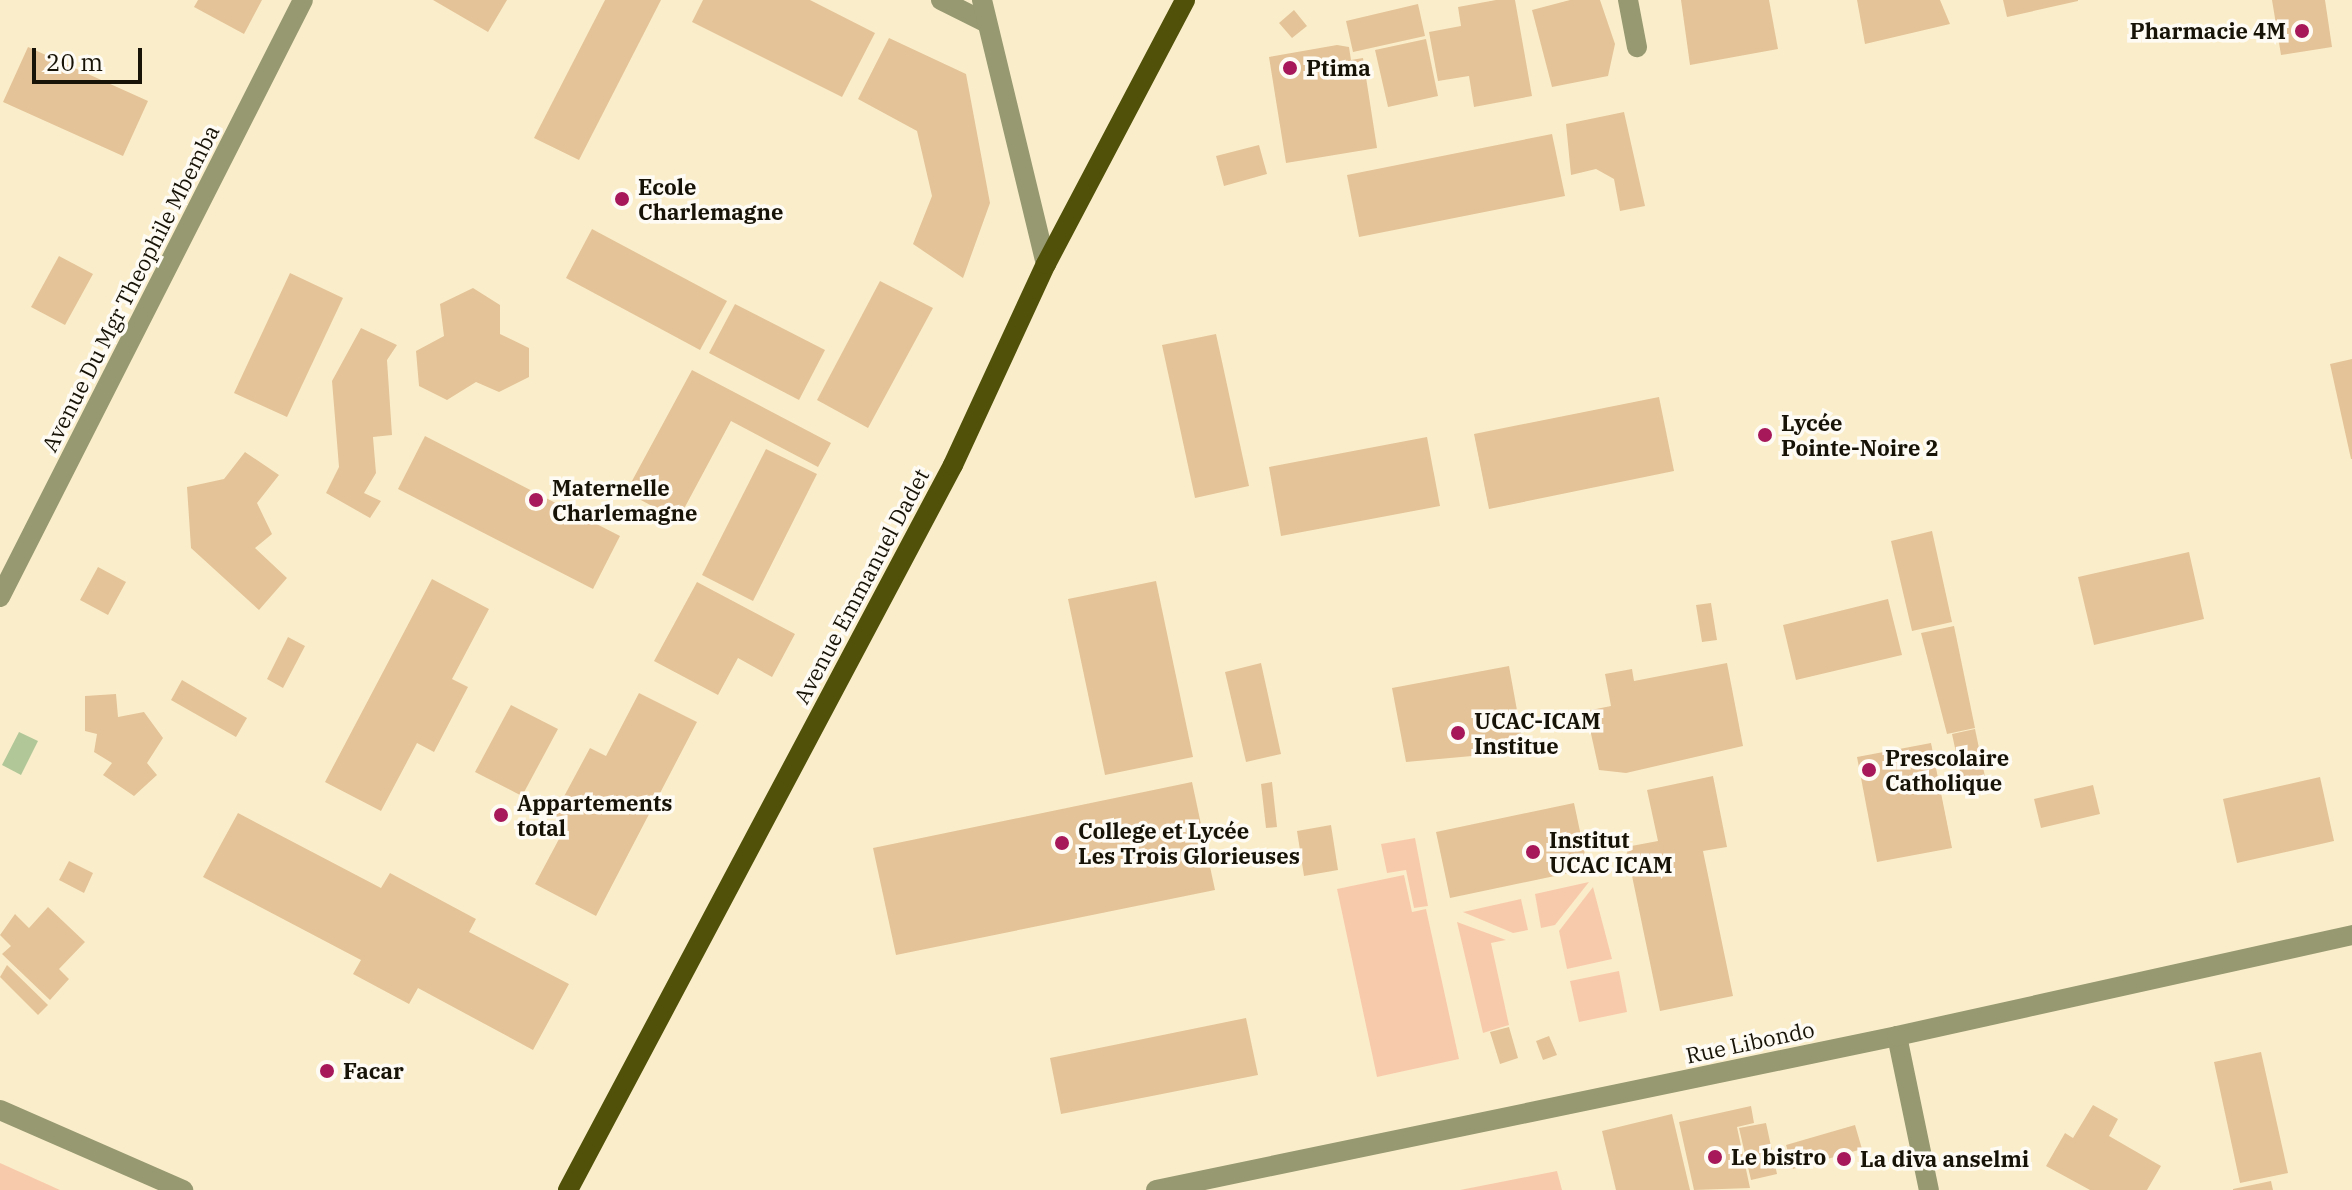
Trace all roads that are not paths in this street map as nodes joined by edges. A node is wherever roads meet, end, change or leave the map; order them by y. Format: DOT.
graph roads {
  1 [pos="303,0"];
  2 [pos="941,0"];
  3 [pos="982,0"];
  4 [pos="1185,0"];
  5 [pos="1628,0"];
  6 [pos="987,23"];
  7 [pos="1637,47"];
  8 [pos="1046,264"];
  9 [pos="0,597"];
  10 [pos="2352,935"];
  11 [pos="1897,1036"];
  12 [pos="0,1110"];
  13 [pos="183,1190"];
  14 [pos="568,1190"];
  15 [pos="1156,1190"];
  16 [pos="1929,1190"];
  1 -- 9 [label="street, Avenue Du Mgr Theophile Mbemba"];
  2 -- 6 [label="street"];
  3 -- 6 [label="street"];
  4 -- 8 [label="main road, Avenue Emmanuel Dadet"];
  5 -- 7 [label="street"];
  6 -- 8 [label="street"];
  8 -- 14 [label="main road, Avenue Emmanuel Dadet"];
  10 -- 11 [label="street, Rue Libondo"];
  11 -- 15 [label="street, Rue Libondo"];
  11 -- 16 [label="street"];
  12 -- 13 [label="street"];
}
